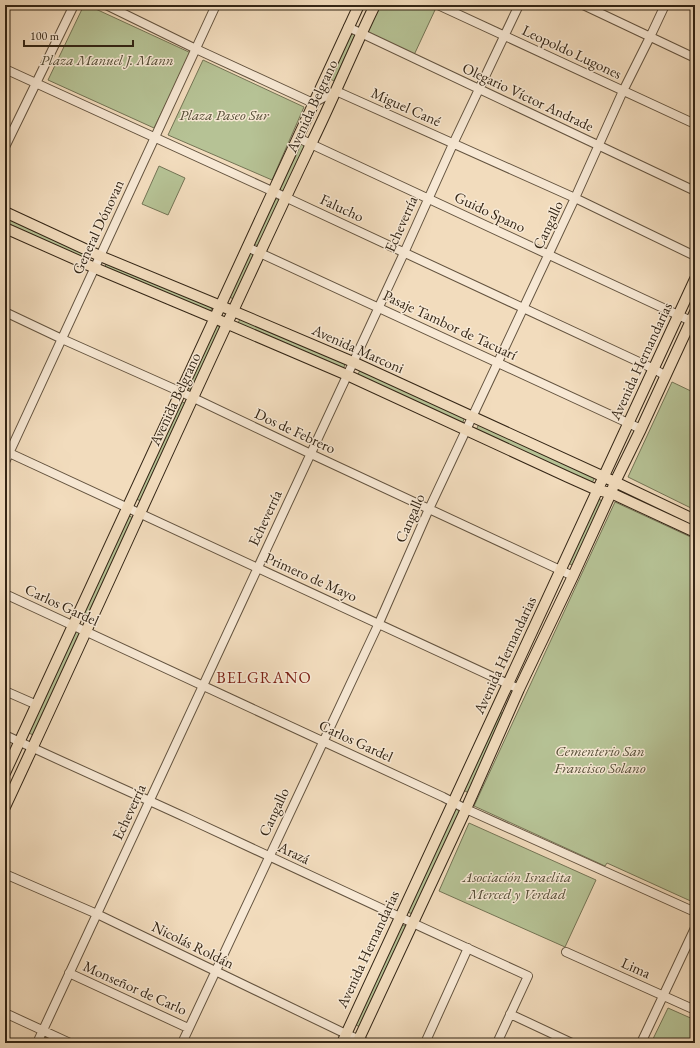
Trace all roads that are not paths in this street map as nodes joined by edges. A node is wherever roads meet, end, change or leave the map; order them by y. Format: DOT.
graph roads {
  1 [pos="74,5"];
  2 [pos="106,5"];
  3 [pos="216,5"];
  4 [pos="359,5"];
  5 [pos="375,5"];
  6 [pos="438,5"];
  7 [pos="519,5"];
  8 [pos="582,5"];
  9 [pos="665,5"];
  10 [pos="348,27"];
  11 [pos="361,33"];
  12 [pos="504,35"];
  13 [pos="650,37"];
  14 [pos="196,49"];
  15 [pos="695,58"];
  16 [pos="5,69"];
  17 [pos="36,83"];
  18 [pos="479,89"];
  19 [pos="336,91"];
  20 [pos="623,91"];
  21 [pos="313,103"];
  22 [pos="695,124"];
  23 [pos="155,137"];
  24 [pos="298,138"];
  25 [pos="311,144"];
  26 [pos="453,144"];
  27 [pos="598,146"];
  28 [pos="5,147"];
  29 [pos="695,191"];
  30 [pos="273,192"];
  31 [pos="285,197"];
  32 [pos="575,198"];
  33 [pos="428,199"];
  34 [pos="5,212"];
  35 [pos="5,228"];
  36 [pos="246,247"];
  37 [pos="404,253"];
  38 [pos="259,254"];
  39 [pos="549,254"];
  40 [pos="100,256"];
  41 [pos="695,256"];
  42 [pos="95,268"];
  43 [pos="695,279"];
  44 [pos="220,305"];
  45 [pos="379,308"];
  46 [pos="524,308"];
  47 [pos="233,311"];
  48 [pos="5,312"];
  49 [pos="679,315"];
  50 [pos="693,316"];
  51 [pos="214,318"];
  52 [pos="227,323"];
  53 [pos="62,340"];
  54 [pos="353,362"];
  55 [pos="499,363"];
  56 [pos="654,369"];
  57 [pos="347,376"];
  58 [pos="666,376"];
  59 [pos="181,392"];
  60 [pos="192,398"];
  61 [pos="472,416"];
  62 [pos="629,423"];
  63 [pos="641,429"];
  64 [pos="467,430"];
  65 [pos="7,452"];
  66 [pos="311,454"];
  67 [pos="5,462"];
  68 [pos="603,477"];
  69 [pos="615,482"];
  70 [pos="597,490"];
  71 [pos="611,493"];
  72 [pos="128,508"];
  73 [pos="429,509"];
  74 [pos="140,513"];
  75 [pos="695,520"];
  76 [pos="695,532"];
  77 [pos="258,568"];
  78 [pos="560,570"];
  79 [pos="573,576"];
  80 [pos="5,594"];
  81 [pos="379,623"];
  82 [pos="74,625"];
  83 [pos="85,632"];
  84 [pos="508,684"];
  85 [pos="203,685"];
  86 [pos="519,689"];
  87 [pos="5,691"];
  88 [pos="37,706"];
  89 [pos="5,735"];
  90 [pos="322,741"];
  91 [pos="20,742"];
  92 [pos="32,749"];
  93 [pos="5,773"];
  94 [pos="149,801"];
  95 [pos="453,802"];
  96 [pos="5,807"];
  97 [pos="466,809"];
  98 [pos="269,856"];
  99 [pos="5,874"];
  100 [pos="695,912"];
  101 [pos="97,914"];
  102 [pos="399,917"];
  103 [pos="413,923"];
  104 [pos="695,928"];
  105 [pos="468,948"];
  106 [pos="566,952"];
  107 [pos="215,972"];
  108 [pos="69,974"];
  109 [pos="664,995"];
  110 [pos="695,1010"];
  111 [pos="5,1013"];
  112 [pos="510,1014"];
  113 [pos="188,1028"];
  114 [pos="43,1030"];
  115 [pos="344,1039"];
  116 [pos="361,1042"];
  117 [pos="37,1043"];
  118 [pos="70,1043"];
  119 [pos="182,1043"];
  120 [pos="424,1043"];
  121 [pos="498,1043"];
  122 [pos="572,1043"];
  123 [pos="641,1043"];
  1 -- 17 [label="street"];
  2 -- 14 [label="street"];
  3 -- 14 [label="street, General Dónovan"];
  4 -- 10 [label="main road, Avenida Belgrano"];
  5 -- 11 [label="main road, Avenida Belgrano"];
  6 -- 12 [label="street, Leopoldo Lugones"];
  7 -- 12 [label="street, Echeverría"];
  8 -- 13 [label="street"];
  9 -- 13 [label="street, Cangallo"];
  10 -- 11 [label="street, Olegario Víctor Andrade"];
  10 -- 21 [label="main road, Avenida Belgrano"];
  11 -- 18 [label="street, Olegario Víctor Andrade"];
  11 -- 19 [label="main road, Avenida Belgrano"];
  12 -- 18 [label="street, Echeverría"];
  12 -- 20 [label="street, Leopoldo Lugones"];
  13 -- 15 [label="street"];
  13 -- 20 [label="street, Cangallo"];
  14 -- 21 [label="street"];
  14 -- 23 [label="street, General Dónovan"];
  16 -- 17 [label="street, Falucho"];
  17 -- 23 [label="street, Falucho"];
  17 -- 28 [label="street"];
  18 -- 26 [label="street, Echeverría"];
  18 -- 27 [label="street, Olegario Víctor Andrade"];
  19 -- 21 [label="street"];
  19 -- 25 [label="main road, Avenida Belgrano"];
  19 -- 26 [label="street, Miguel Cané"];
  20 -- 22 [label="street, Leopoldo Lugones"];
  20 -- 27 [label="street, Cangallo"];
  21 -- 24 [label="main road, Avenida Belgrano"];
  23 -- 30 [label="street, Falucho"];
  23 -- 40 [label="street, General Dónovan"];
  24 -- 25 [label="street, Guido Spano"];
  24 -- 30 [label="main road, Avenida Belgrano"];
  25 -- 31 [label="main road, Avenida Belgrano"];
  25 -- 33 [label="street, Guido Spano"];
  26 -- 32 [label="street, Miguel Cané"];
  26 -- 33 [label="street, Echeverría"];
  27 -- 29 [label="street, Olegario Víctor Andrade"];
  27 -- 32 [label="street, Cangallo"];
  30 -- 31 [label="street, Falucho"];
  30 -- 36 [label="main road, Avenida Belgrano"];
  31 -- 37 [label="street, Falucho"];
  31 -- 38 [label="main road, Avenida Belgrano"];
  32 -- 39 [label="street, Cangallo"];
  32 -- 41 [label="street, Miguel Cané"];
  33 -- 37 [label="street, Echeverría"];
  33 -- 39 [label="street, Guido Spano"];
  34 -- 40 [label="main road, Avenida Marconi"];
  35 -- 42 [label="main road, Avenida Marconi"];
  36 -- 38 [label="street, Pasaje Tambor de Tacuarí"];
  36 -- 44 [label="main road, Avenida Belgrano"];
  37 -- 45 [label="street, Echeverría"];
  37 -- 46 [label="street, Falucho"];
  38 -- 45 [label="street, Pasaje Tambor de Tacuarí"];
  38 -- 47 [label="main road, Avenida Belgrano"];
  39 -- 46 [label="street, Cangallo"];
  39 -- 49 [label="street, Guido Spano"];
  40 -- 42 [label="street, General Dónovan"];
  40 -- 44 [label="main road, Avenida Marconi"];
  42 -- 51 [label="main road, Avenida Marconi"];
  42 -- 53 [label="street, General Dónovan"];
  43 -- 49 [label="main road, Avenida Hernandarias"];
  44 -- 47 [label="main road, Avenida Marconi"];
  44 -- 51 [label="main road, Avenida Belgrano"];
  45 -- 54 [label="street, Echeverría"];
  45 -- 55 [label="street, Pasaje Tambor de Tacuarí"];
  46 -- 55 [label="street, Cangallo"];
  46 -- 56 [label="street, Falucho"];
  47 -- 52 [label="main road, Avenida Belgrano"];
  47 -- 54 [label="main road, Avenida Marconi"];
  48 -- 53 [label="street, Dos de Febrero"];
  49 -- 50 [label="street, Guido Spano"];
  49 -- 56 [label="main road, Avenida Hernandarias"];
  50 -- 58 [label="main road, Avenida Hernandarias"];
  51 -- 52 [label="main road, Avenida Marconi"];
  51 -- 59 [label="main road, Avenida Belgrano"];
  52 -- 57 [label="main road, Avenida Marconi"];
  52 -- 60 [label="main road, Avenida Belgrano"];
  53 -- 59 [label="street, Dos de Febrero"];
  53 -- 65 [label="street, General Dónovan"];
  54 -- 57 [label="street, Echeverría"];
  54 -- 61 [label="main road, Avenida Marconi"];
  55 -- 61 [label="street, Cangallo"];
  55 -- 62 [label="street, Pasaje Tambor de Tacuarí"];
  56 -- 58 [label="street, Falucho"];
  56 -- 62 [label="main road, Avenida Hernandarias"];
  57 -- 64 [label="main road, Avenida Marconi"];
  57 -- 66 [label="street, Echeverría"];
  58 -- 63 [label="main road, Avenida Hernandarias"];
  59 -- 60 [label="street, Dos de Febrero"];
  59 -- 72 [label="main road, Avenida Belgrano"];
  60 -- 66 [label="street, Dos de Febrero"];
  60 -- 74 [label="main road, Avenida Belgrano"];
  61 -- 64 [label="street, Cangallo"];
  61 -- 68 [label="main road, Avenida Marconi"];
  62 -- 63 [label="street, Pasaje Tambor de Tacuarí"];
  62 -- 68 [label="main road, Avenida Hernandarias"];
  63 -- 69 [label="main road, Avenida Hernandarias"];
  64 -- 70 [label="main road, Avenida Marconi"];
  64 -- 73 [label="street, Cangallo"];
  65 -- 67 [label="street, General Dónovan"];
  65 -- 72 [label="street, Primero de Mayo"];
  66 -- 73 [label="street, Dos de Febrero"];
  66 -- 77 [label="street, Echeverría"];
  68 -- 69 [label="main road, Avenida Marconi"];
  68 -- 70 [label="main road, Avenida Hernandarias"];
  69 -- 71 [label="main road, Avenida Hernandarias"];
  69 -- 75 [label="main road, Avenida Marconi"];
  70 -- 71 [label="main road, Avenida Marconi"];
  70 -- 78 [label="main road, Avenida Hernandarias"];
  71 -- 76 [label="main road, Avenida Marconi"];
  71 -- 79 [label="main road, Avenida Hernandarias"];
  72 -- 74 [label="street, Primero de Mayo"];
  72 -- 82 [label="main road, Avenida Belgrano"];
  73 -- 78 [label="street, Dos de Febrero"];
  73 -- 81 [label="street, Cangallo"];
  74 -- 77 [label="street, Primero de Mayo"];
  74 -- 83 [label="main road, Avenida Belgrano"];
  77 -- 81 [label="street, Primero de Mayo"];
  77 -- 85 [label="street, Echeverría"];
  78 -- 79 [label="street, Dos de Febrero"];
  78 -- 84 [label="main road, Avenida Hernandarias"];
  79 -- 86 [label="main road, Avenida Hernandarias"];
  80 -- 82 [label="street, Carlos Gardel"];
  81 -- 84 [label="street, Primero de Mayo"];
  81 -- 90 [label="street, Cangallo"];
  82 -- 83 [label="street, Carlos Gardel"];
  82 -- 88 [label="main road, Avenida Belgrano"];
  83 -- 85 [label="street, Carlos Gardel"];
  83 -- 92 [label="main road, Avenida Belgrano"];
  84 -- 86 [label="street, Primero de Mayo"];
  84 -- 95 [label="main road, Avenida Hernandarias"];
  85 -- 90 [label="street, Carlos Gardel"];
  85 -- 94 [label="street, Echeverría"];
  86 -- 97 [label="main road, Avenida Hernandarias"];
  87 -- 88 [label="street"];
  88 -- 91 [label="main road, Avenida Belgrano"];
  89 -- 91 [label="street, Arazá"];
  90 -- 95 [label="street, Carlos Gardel"];
  90 -- 98 [label="street, Cangallo"];
  91 -- 92 [label="street, Arazá"];
  91 -- 93 [label="main road, Avenida Belgrano"];
  92 -- 94 [label="street, Arazá"];
  92 -- 96 [label="main road, Avenida Belgrano"];
  94 -- 98 [label="street, Arazá"];
  94 -- 101 [label="street, Echeverría"];
  95 -- 97 [label="street, Carlos Gardel"];
  95 -- 102 [label="main road, Avenida Hernandarias"];
  97 -- 100 [label="street, Carlos Gardel"];
  97 -- 103 [label="main road, Avenida Hernandarias"];
  98 -- 102 [label="street, Arazá"];
  98 -- 107 [label="street, Cangallo"];
  99 -- 101 [label="street, Nicolás Roldán"];
  101 -- 107 [label="street, Nicolás Roldán"];
  101 -- 108 [label="street, Echeverría"];
  102 -- 103 [label="street, Arazá"];
  102 -- 115 [label="main road, Avenida Hernandarias"];
  103 -- 105 [label="street, Arazá"];
  103 -- 116 [label="main road, Avenida Hernandarias"];
  104 -- 109 [label="street"];
  105 -- 112 [label="street, Arazá"];
  105 -- 120 [label="street"];
  106 -- 109 [label="street, Lima"];
  107 -- 113 [label="street, Cangallo"];
  107 -- 115 [label="street, Nicolás Roldán"];
  108 -- 113 [label="street, Monseñor de Carlo"];
  108 -- 114 [label="street, Echeverría"];
  109 -- 110 [label="street, Lima"];
  109 -- 123 [label="street"];
  111 -- 114 [label="street"];
  112 -- 121 [label="street"];
  112 -- 122 [label="street"];
  113 -- 119 [label="street, Cangallo"];
  114 -- 117 [label="street, Echeverría"];
  114 -- 118 [label="street"];
  115 -- 116 [label="street, Nicolás Roldán"];
}
